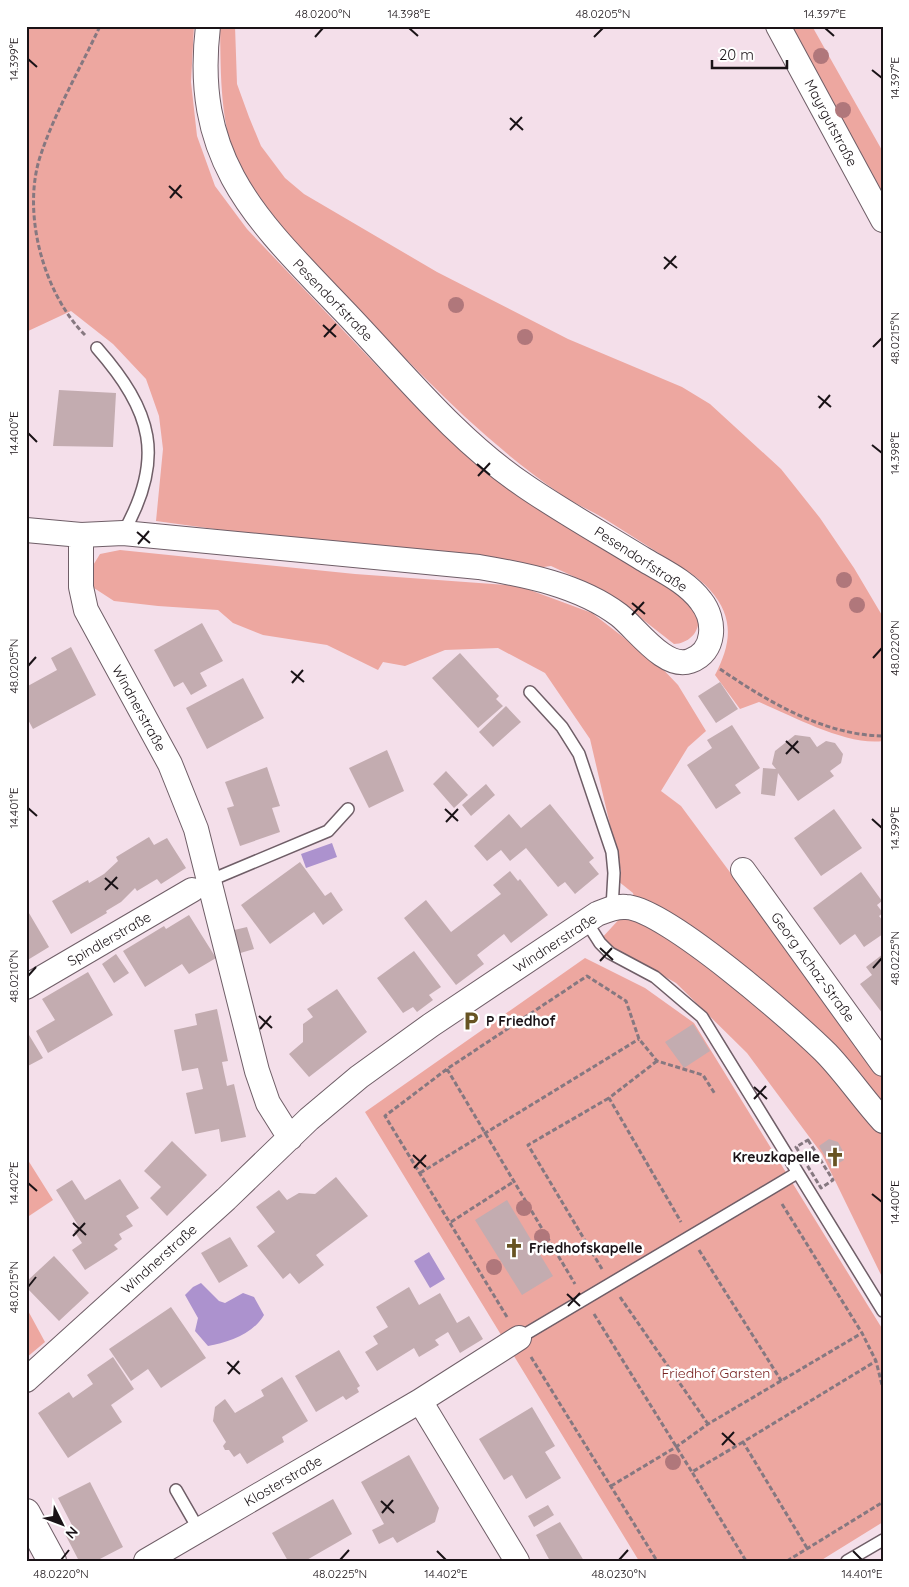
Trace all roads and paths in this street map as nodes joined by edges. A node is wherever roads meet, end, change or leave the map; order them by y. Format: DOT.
graph roads {
  1 [pos="100,26"];
  2 [pos="208,26"];
  3 [pos="778,26"];
  4 [pos="883,220"];
  5 [pos="97,348"];
  6 [pos="26,530"];
  7 [pos="123,534"];
  8 [pos="81,536"];
  9 [pos="700,656"];
  10 [pos="530,692"];
  11 [pos="883,736"];
  12 [pos="348,809"];
  13 [pos="744,870"];
  14 [pos="201,885"];
  15 [pos="612,908"];
  16 [pos="586,921"];
  17 [pos="26,987"];
  18 [pos="639,1039"];
  19 [pos="883,1064"];
  20 [pos="448,1070"];
  21 [pos="715,1094"];
  22 [pos="609,1098"];
  23 [pos="883,1121"];
  24 [pos="484,1134"];
  25 [pos="290,1138"];
  26 [pos="808,1140"];
  27 [pos="420,1173"];
  28 [pos="797,1173"];
  29 [pos="833,1180"];
  30 [pos="513,1182"];
  31 [pos="772,1188"];
  32 [pos="451,1222"];
  33 [pos="611,1284"];
  34 [pos="585,1299"];
  35 [pos="883,1311"];
  36 [pos="862,1333"];
  37 [pos="519,1338"];
  38 [pos="876,1361"];
  39 [pos="26,1380"];
  40 [pos="883,1389"];
  41 [pos="420,1401"];
  42 [pos="708,1424"];
  43 [pos="743,1442"];
  44 [pos="676,1447"];
  45 [pos="692,1472"];
  46 [pos="611,1486"];
  47 [pos="176,1490"];
  48 [pos="883,1502"];
  49 [pos="26,1513"];
  50 [pos="199,1530"];
  51 [pos="883,1540"];
  52 [pos="807,1548"];
  53 [pos="52,1561"];
  54 [pos="146,1561"];
  55 [pos="517,1561"];
  56 [pos="657,1561"];
  57 [pos="746,1561"];
  58 [pos="787,1561"];
  59 [pos="847,1561"];
  1 -- 5 [label="path"];
  2 -- 9 [label="street, Pesendorfstraße"];
  3 -- 4 [label="street, Mayrgutstraße"];
  5 -- 7 [label="lane"];
  6 -- 8 [label="street"];
  7 -- 8 [label="street"];
  7 -- 9 [label="street"];
  8 -- 14 [label="street, Windnerstraße"];
  9 -- 11 [label="path"];
  10 -- 15 [label="lane"];
  12 -- 14 [label="lane"];
  13 -- 19 [label="street, Georg Achaz-Straße"];
  14 -- 17 [label="street, Spindlerstraße"];
  14 -- 25 [label="street, Windnerstraße"];
  15 -- 16 [label="street, Windnerstraße"];
  15 -- 23 [label="street, Windnerstraße"];
  16 -- 25 [label="street, Windnerstraße"];
  16 -- 28 [label="lane"];
  18 -- 20 [label="path"];
  18 -- 21 [label="path"];
  18 -- 24 [label="path"];
  20 -- 24 [label="path"];
  20 -- 27 [label="path"];
  22 -- 33 [label="path"];
  24 -- 27 [label="path"];
  24 -- 30 [label="path"];
  25 -- 39 [label="street, Windnerstraße"];
  26 -- 29 [label="path"];
  27 -- 32 [label="path"];
  28 -- 31 [label="lane"];
  28 -- 35 [label="lane"];
  30 -- 32 [label="path"];
  30 -- 34 [label="path"];
  31 -- 33 [label="lane"];
  31 -- 36 [label="path"];
  32 -- 37 [label="path"];
  33 -- 34 [label="lane"];
  33 -- 42 [label="path"];
  34 -- 37 [label="lane"];
  34 -- 44 [label="path"];
  36 -- 38 [label="path"];
  36 -- 42 [label="path"];
  37 -- 41 [label="street, Klosterstraße"];
  37 -- 46 [label="path"];
  38 -- 40 [label="path"];
  38 -- 43 [label="path"];
  41 -- 50 [label="street, Klosterstraße"];
  41 -- 55 [label="street"];
  42 -- 44 [label="path"];
  43 -- 45 [label="path"];
  43 -- 52 [label="path"];
  44 -- 45 [label="path"];
  44 -- 46 [label="path"];
  45 -- 57 [label="path"];
  46 -- 56 [label="path"];
  47 -- 50 [label="lane"];
  48 -- 52 [label="path"];
  49 -- 53 [label="street"];
  50 -- 54 [label="street, Klosterstraße"];
  51 -- 59 [label="lane"];
  52 -- 58 [label="path"];
}
